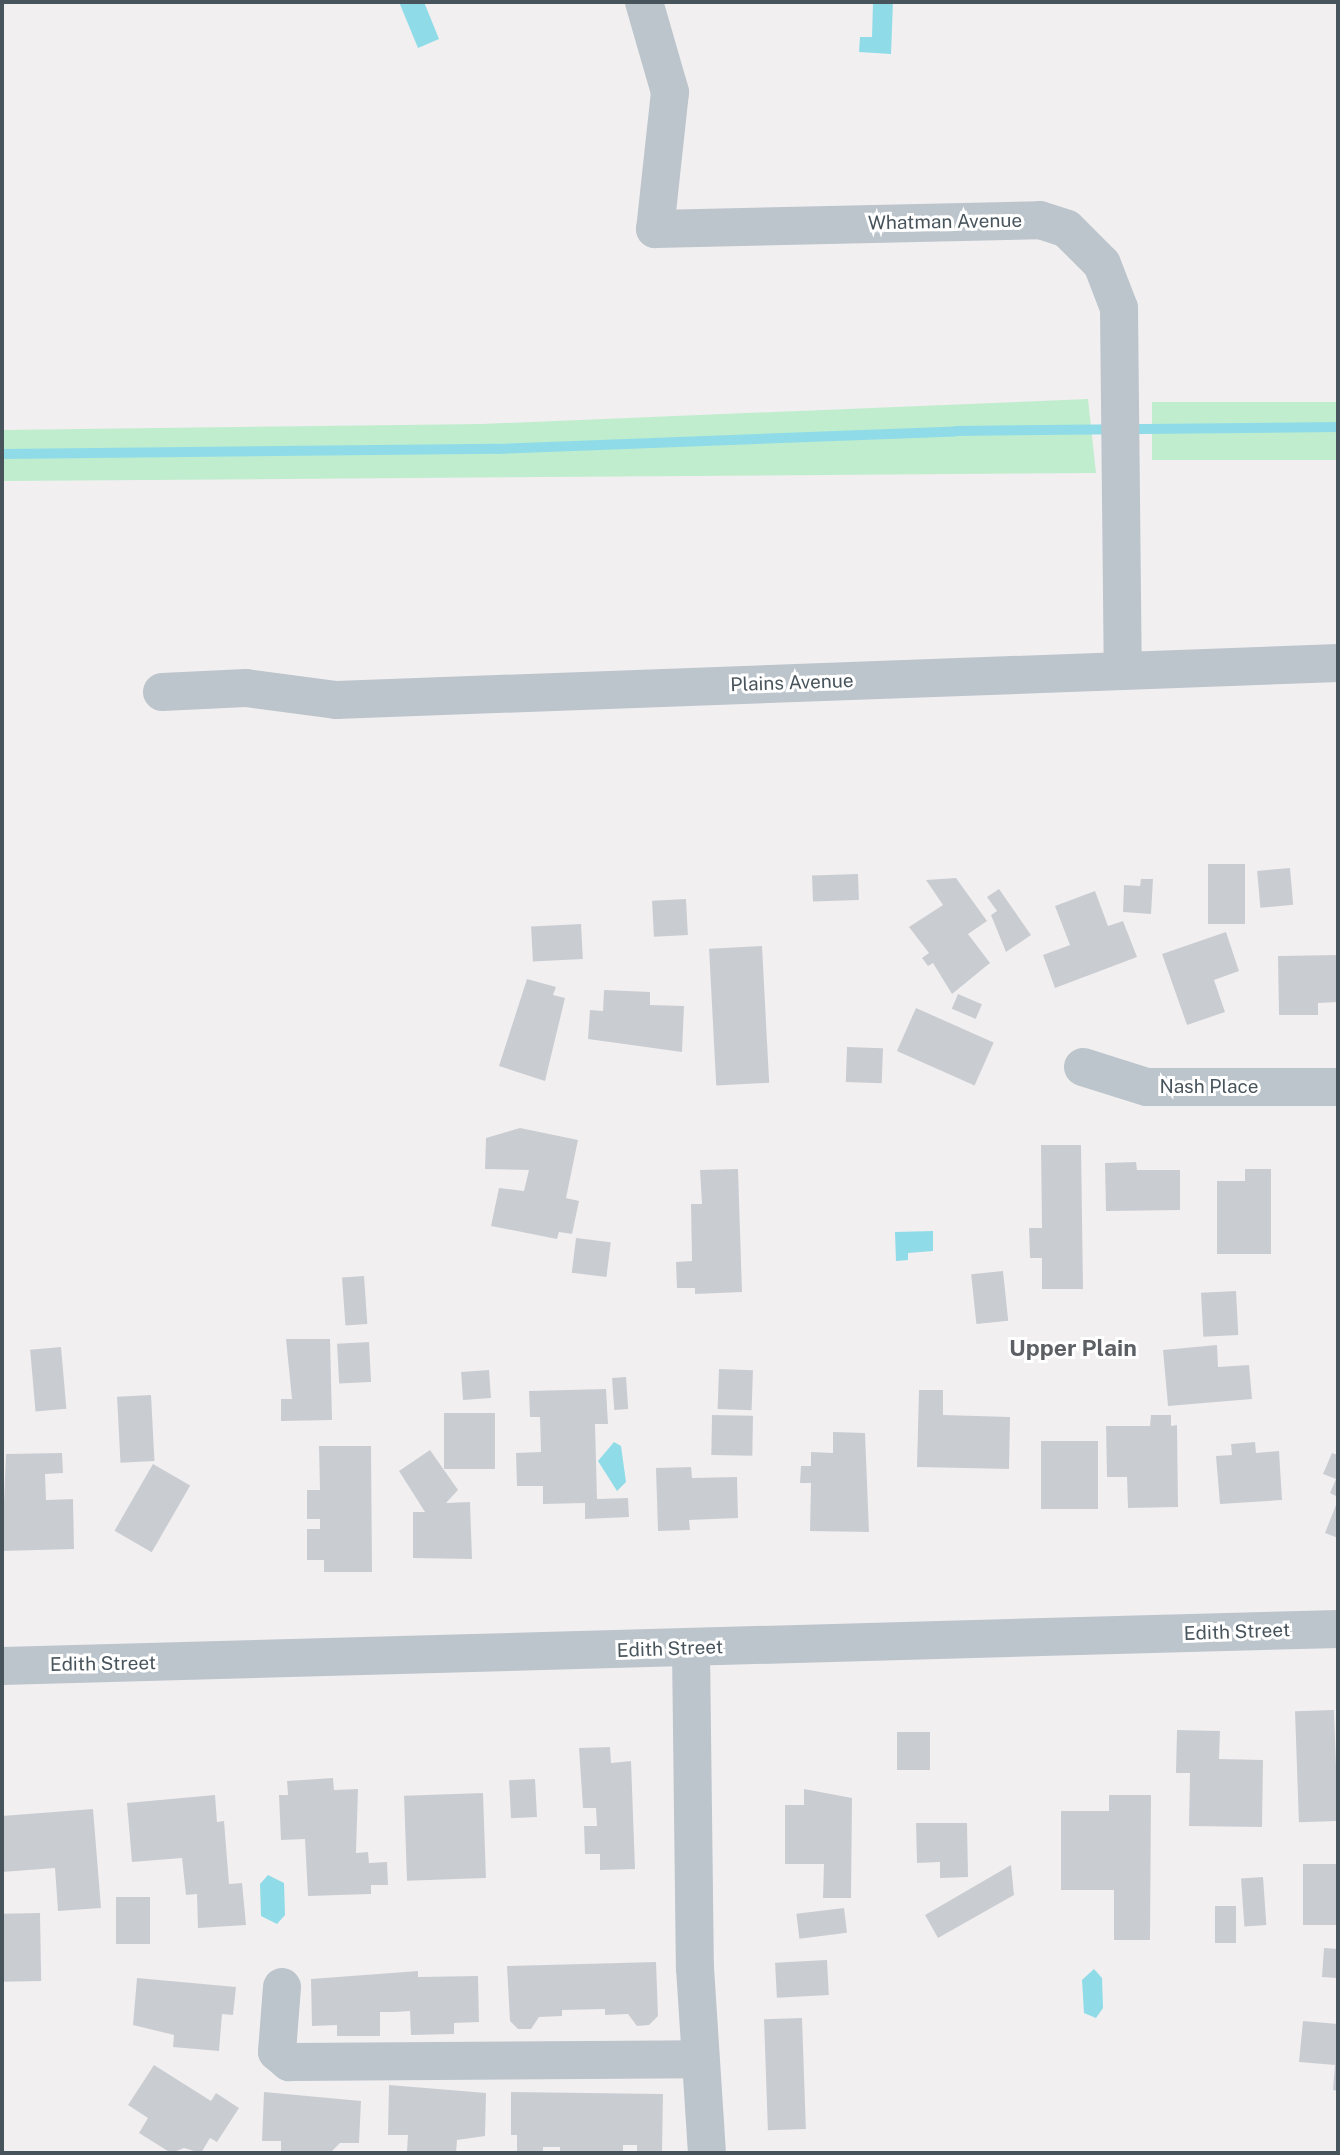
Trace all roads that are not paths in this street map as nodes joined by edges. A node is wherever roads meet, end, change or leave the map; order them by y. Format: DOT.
graph roads {
  1 [pos="644,2"];
  2 [pos="1338,663"];
  3 [pos="1123,671"];
  4 [pos="162,692"];
  5 [pos="1083,1067"];
  6 [pos="1338,1087"];
  7 [pos="1338,1629"];
  8 [pos="691,1649"];
  9 [pos="2,1666"];
  10 [pos="282,1987"];
  11 [pos="700,2059"];
  12 [pos="707,2153"];
  1 -- 3 [label="street, Whatman Avenue"];
  2 -- 3 [label="street, Plains Avenue"];
  3 -- 4 [label="street, Plains Avenue"];
  5 -- 6 [label="street, Nash Place"];
  7 -- 8 [label="street, Edith Street"];
  8 -- 9 [label="street, Edith Street"];
  8 -- 11 [label="street"];
  10 -- 11 [label="street"];
  11 -- 12 [label="street"];
}
